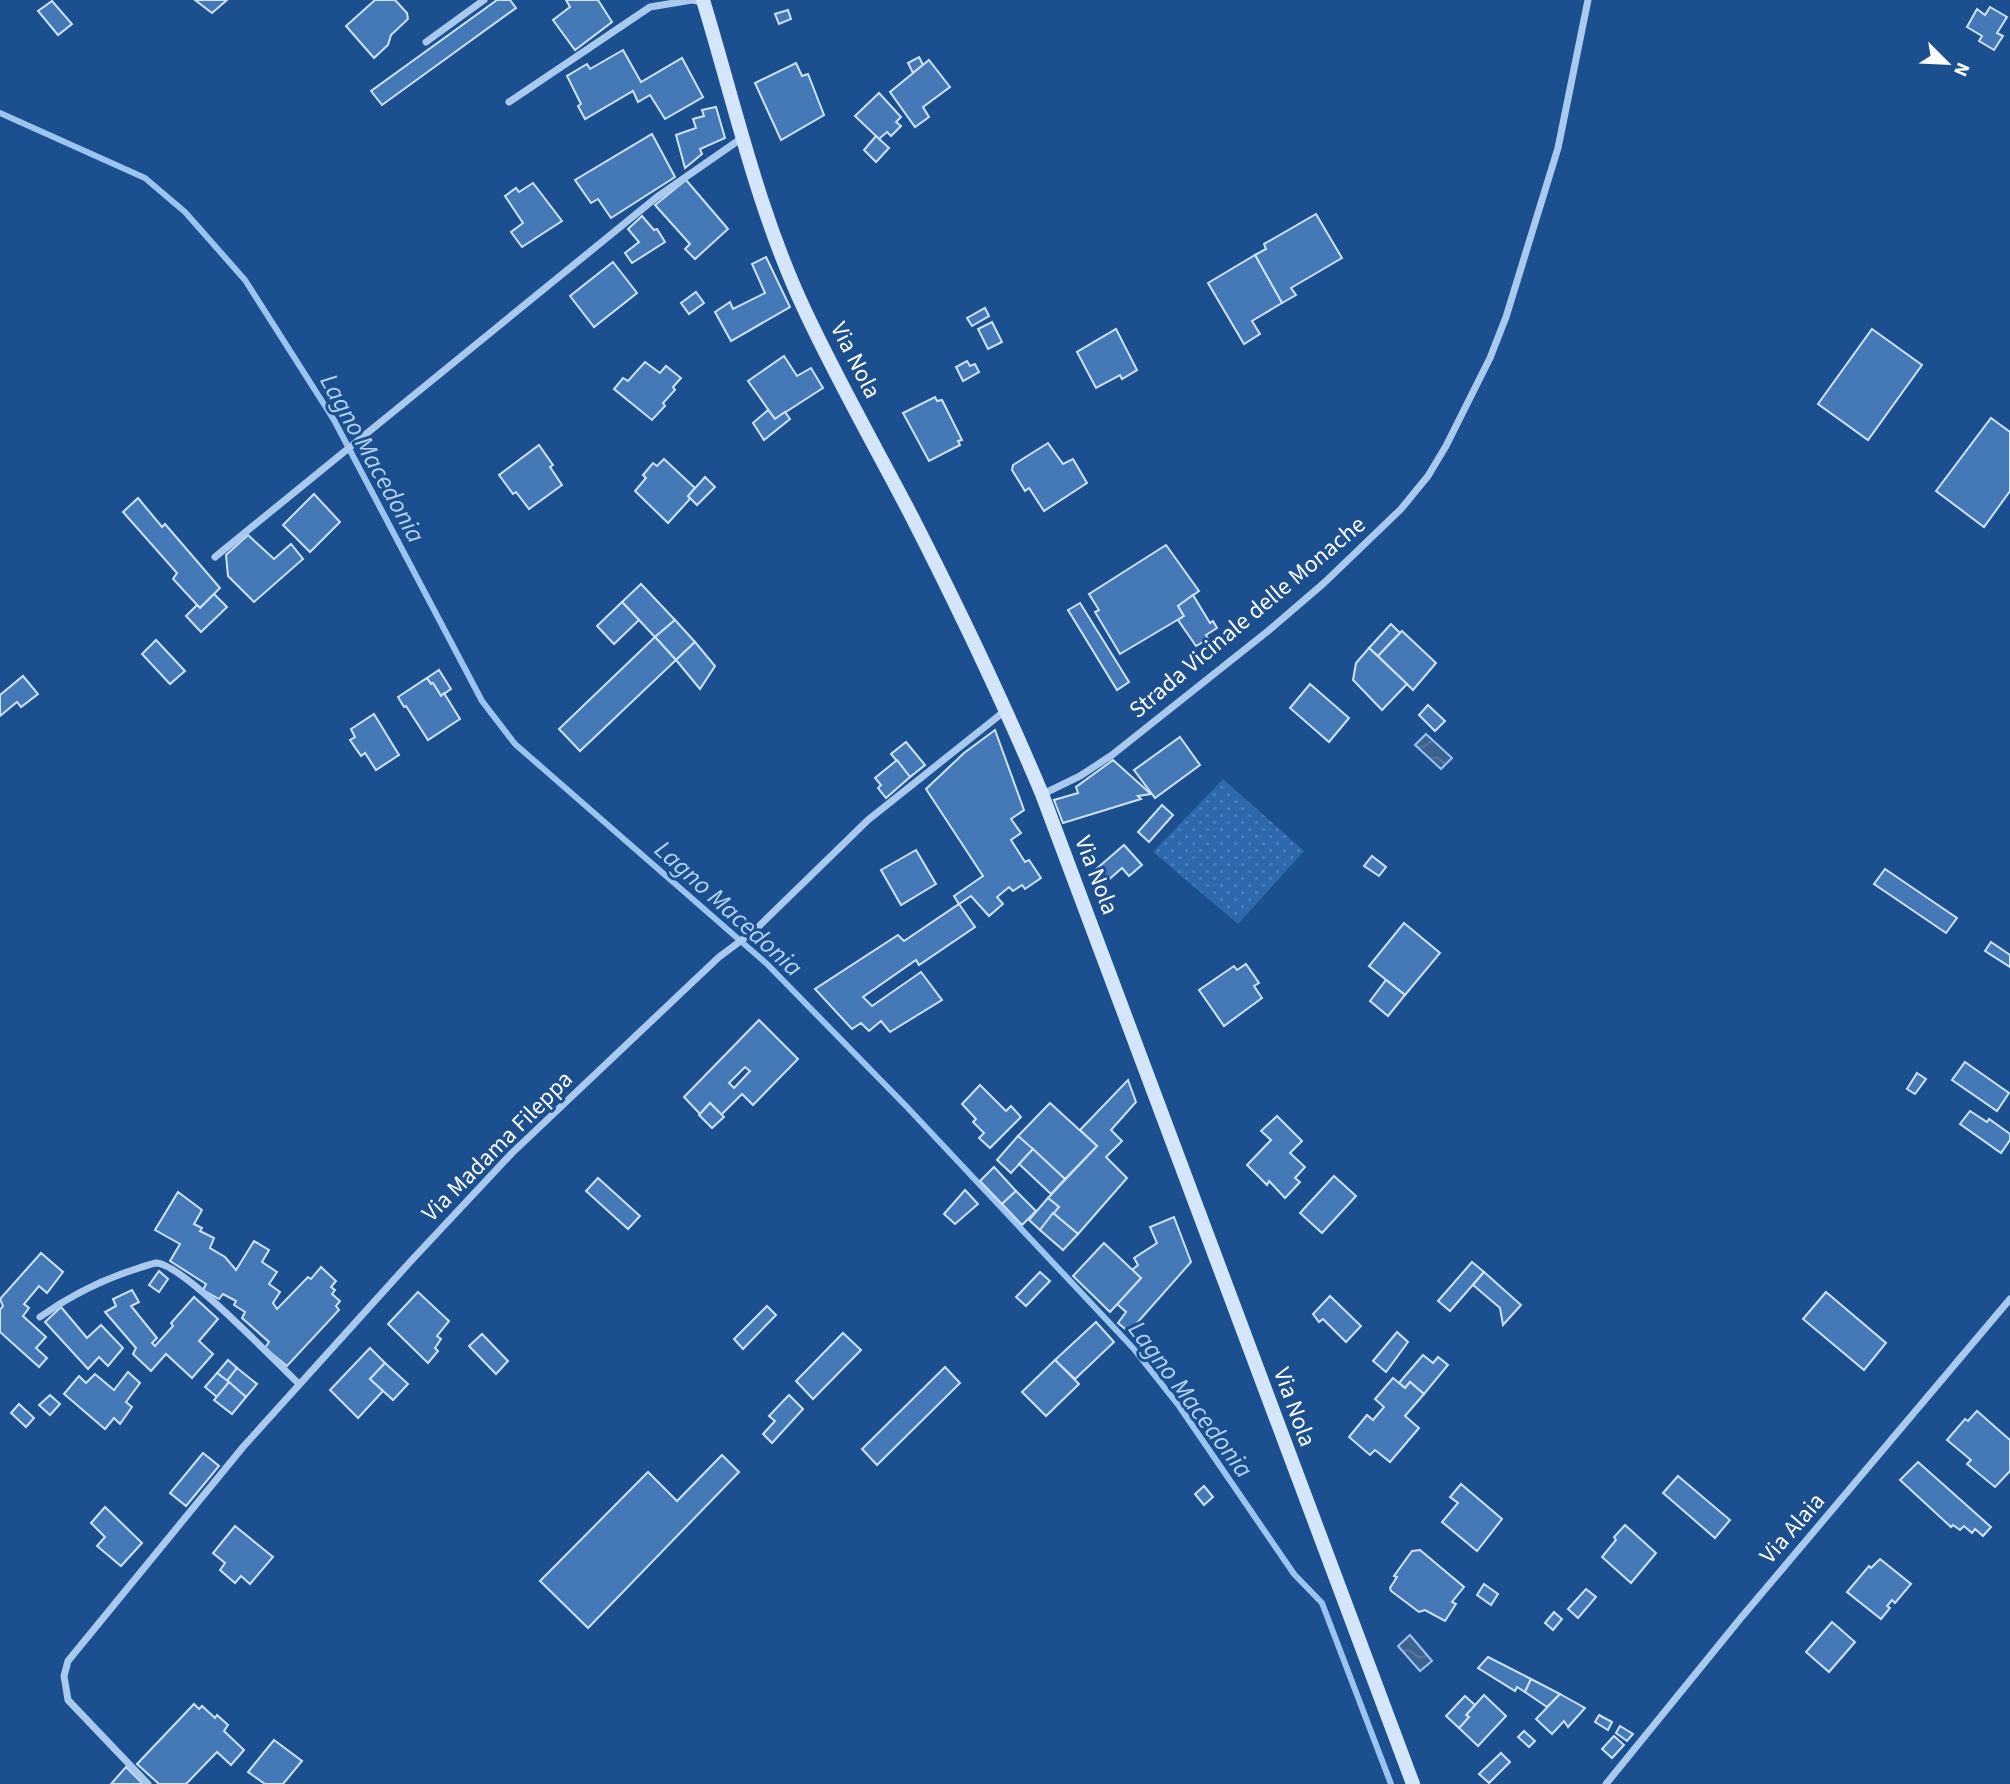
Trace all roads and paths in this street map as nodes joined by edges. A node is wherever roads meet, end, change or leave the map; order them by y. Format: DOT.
graph roads {
  1 [pos="484,0"];
  2 [pos="1588,0"];
  3 [pos="703,1"];
  4 [pos="426,42"];
  5 [pos="509,102"];
  6 [pos="742,138"];
  7 [pos="215,557"];
  8 [pos="1007,710"];
  9 [pos="1042,794"];
  10 [pos="2010,1299"];
  11 [pos="40,1317"];
  12 [pos="299,1384"];
  13 [pos="148,1784"];
  14 [pos="1413,1784"];
  15 [pos="1606,1784"];
  1 -- 4 [label="street"];
  2 -- 9 [label="street, Strada Vicinale delle Monache"];
  3 -- 5 [label="street"];
  3 -- 6 [label="street, Via Nola"];
  6 -- 7 [label="street"];
  6 -- 8 [label="street, Via Nola"];
  8 -- 9 [label="street, Via Nola"];
  8 -- 12 [label="street, Via Madama Fileppa"];
  9 -- 14 [label="street, Via Nola"];
  10 -- 15 [label="street, Via Alaia"];
  11 -- 12 [label="street"];
  12 -- 13 [label="street, Via Madama Fileppa"];
}
